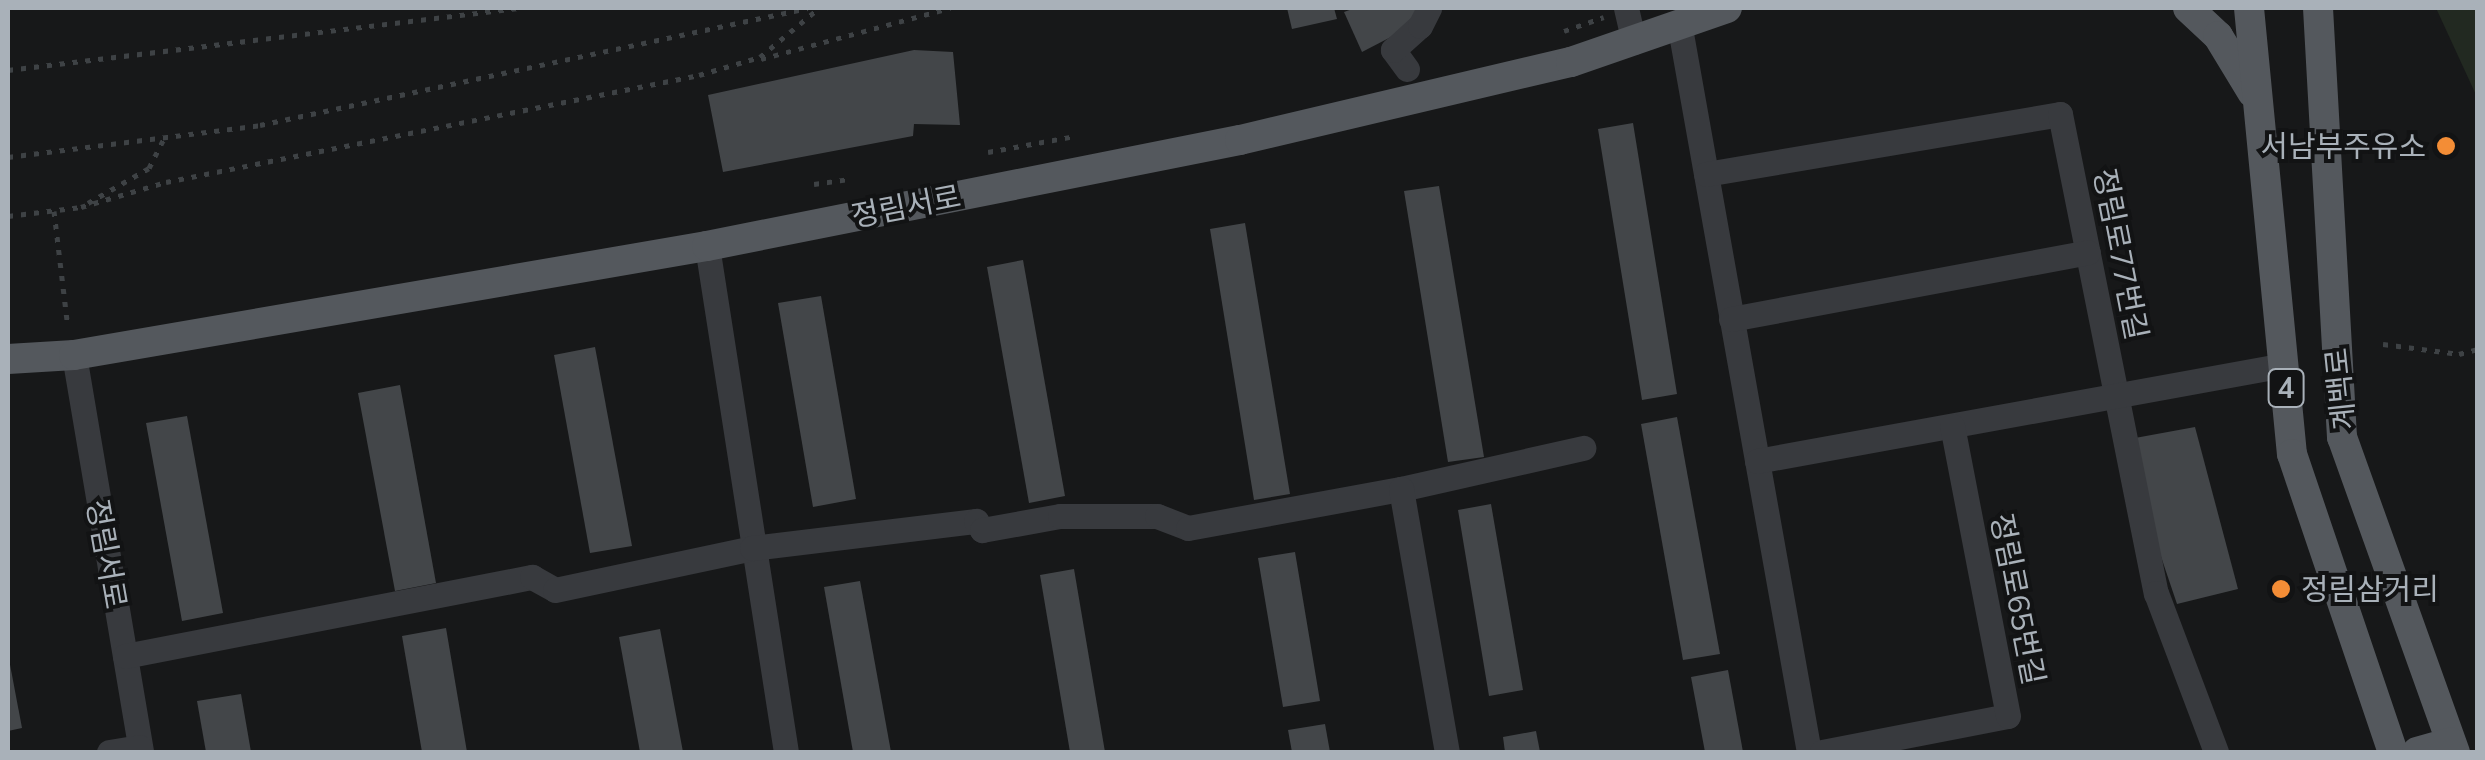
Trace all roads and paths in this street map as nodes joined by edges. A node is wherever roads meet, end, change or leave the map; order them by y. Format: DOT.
graph roads {
  1 [pos="518,8"];
  2 [pos="808,8"];
  3 [pos="819,8"];
  4 [pos="950,8"];
  5 [pos="1430,8"];
  6 [pos="1621,8"];
  7 [pos="1727,8"];
  8 [pos="2188,8"];
  9 [pos="2249,8"];
  10 [pos="2318,8"];
  11 [pos="1680,28"];
  12 [pos="1564,30"];
  13 [pos="1634,42"];
  14 [pos="1406,69"];
  15 [pos="8,70"];
  16 [pos="700,74"];
  17 [pos="2254,93"];
  18 [pos="165,136"];
  19 [pos="1075,136"];
  20 [pos="988,152"];
  21 [pos="8,157"];
  22 [pos="1706,174"];
  23 [pos="849,179"];
  24 [pos="814,184"];
  25 [pos="81,208"];
  26 [pos="54,210"];
  27 [pos="8,216"];
  28 [pos="707,246"];
  29 [pos="2088,252"];
  30 [pos="1732,318"];
  31 [pos="67,320"];
  32 [pos="2383,344"];
  33 [pos="2478,348"];
  34 [pos="74,355"];
  35 [pos="8,359"];
  36 [pos="2284,366"];
  37 [pos="2116,396"];
  38 [pos="1952,426"];
  39 [pos="1583,448"];
  40 [pos="1757,461"];
  41 [pos="1401,489"];
  42 [pos="752,548"];
  43 [pos="124,656"];
  44 [pos="2453,747"];
  45 [pos="141,750"];
  46 [pos="109,752"];
  47 [pos="786,752"];
  48 [pos="1448,752"];
  49 [pos="1810,752"];
  50 [pos="1822,752"];
  51 [pos="2216,752"];
  52 [pos="2393,752"];
  53 [pos="2417,752"];
  1 -- 15 [label="path"];
  2 -- 18 [label="path"];
  3 -- 16 [label="path"];
  4 -- 16 [label="path"];
  5 -- 14 [label="street"];
  6 -- 12 [label="path"];
  6 -- 13 [label="street"];
  7 -- 11 [label="main road, 정림서로"];
  8 -- 17 [label="main road"];
  9 -- 17 [label="main road, 계백로 / 4"];
  10 -- 44 [label="main road, 계백로 / 4"];
  11 -- 13 [label="main road, 정림서로"];
  11 -- 22 [label="street"];
  13 -- 28 [label="main road, 정림서로"];
  16 -- 25 [label="path"];
  17 -- 36 [label="main road, 계백로 / 4"];
  18 -- 21 [label="path"];
  18 -- 25 [label="path"];
  19 -- 20 [label="path"];
  22 -- 29 [label="street, 정림로77번길"];
  22 -- 30 [label="street"];
  23 -- 24 [label="path"];
  25 -- 26 [label="path"];
  26 -- 27 [label="path"];
  26 -- 31 [label="path"];
  28 -- 34 [label="main road, 정림서로"];
  28 -- 42 [label="street"];
  29 -- 30 [label="street"];
  29 -- 37 [label="street, 정림로77번길"];
  30 -- 40 [label="street"];
  32 -- 33 [label="path"];
  34 -- 35 [label="main road, 정림서로"];
  34 -- 43 [label="street, 정림서로"];
  36 -- 37 [label="street, 계백로"];
  36 -- 52 [label="main road, 계백로 / 4"];
  37 -- 38 [label="street, 계백로"];
  37 -- 51 [label="street, 정림로77번길"];
  38 -- 40 [label="street, 계백로"];
  38 -- 50 [label="street, 정림로65번길"];
  39 -- 41 [label="street"];
  40 -- 49 [label="street"];
  41 -- 42 [label="street"];
  41 -- 48 [label="street"];
  42 -- 43 [label="street"];
  42 -- 47 [label="street"];
  43 -- 45 [label="street, 정림서로"];
  44 -- 53 [label="main road"];
  45 -- 46 [label="street"];
}
